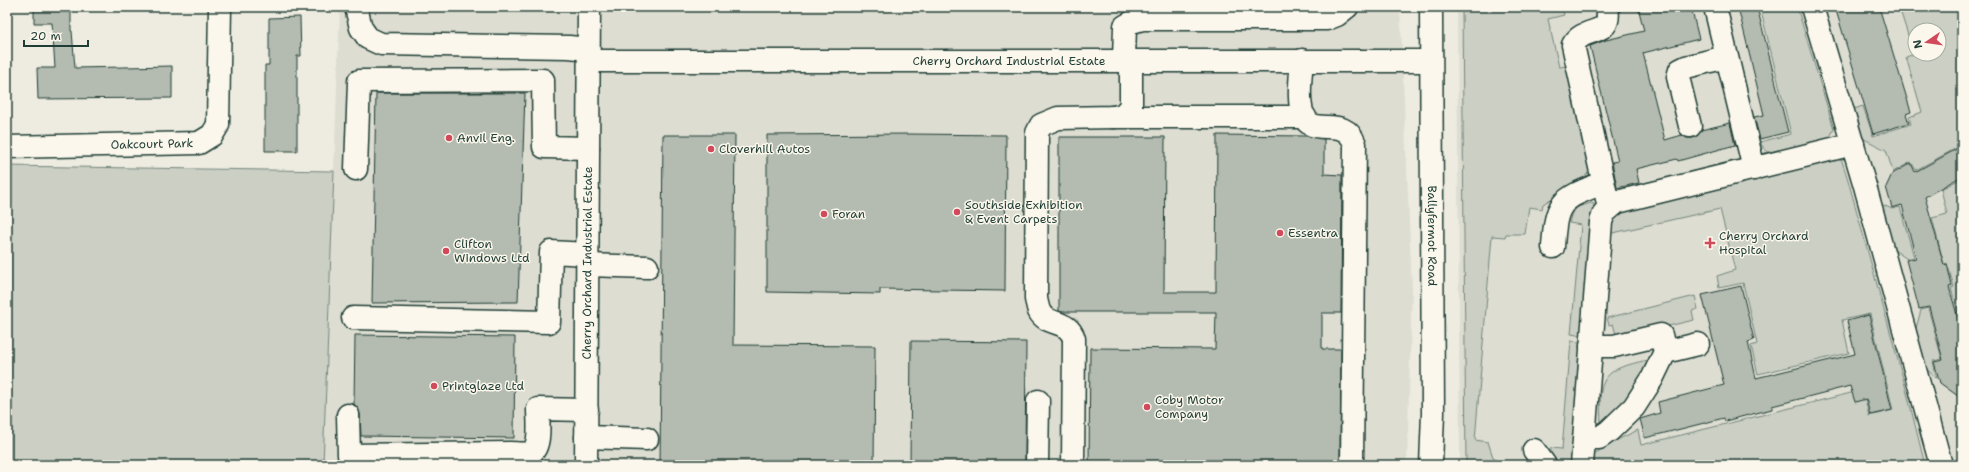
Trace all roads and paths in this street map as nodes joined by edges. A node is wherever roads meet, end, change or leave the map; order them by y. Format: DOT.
graph roads {
  1 [pos="220,7"];
  2 [pos="356,7"];
  3 [pos="588,7"];
  4 [pos="1347,7"];
  5 [pos="1430,7"];
  6 [pos="1607,7"];
  7 [pos="1715,7"];
  8 [pos="1812,7"];
  9 [pos="588,55"];
  10 [pos="1726,57"];
  11 [pos="1127,60"];
  12 [pos="1302,60"];
  13 [pos="1430,60"];
  14 [pos="1305,117"];
  15 [pos="1112,118"];
  16 [pos="1690,126"];
  17 [pos="1853,144"];
  18 [pos="7,147"];
  19 [pos="588,148"];
  20 [pos="356,169"];
  21 [pos="1754,169"];
  22 [pos="1602,183"];
  23 [pos="1609,208"];
  24 [pos="1553,248"];
  25 [pos="587,260"];
  26 [pos="647,268"];
  27 [pos="354,318"];
  28 [pos="1698,344"];
  29 [pos="1591,346"];
  30 [pos="1665,352"];
  31 [pos="1038,401"];
  32 [pos="586,410"];
  33 [pos="348,414"];
  34 [pos="586,437"];
  35 [pos="1584,438"];
  36 [pos="647,439"];
  37 [pos="586,465"];
  38 [pos="1037,465"];
  39 [pos="1073,465"];
  40 [pos="1352,465"];
  41 [pos="1431,465"];
  42 [pos="1582,465"];
  43 [pos="1941,465"];
  1 -- 18 [label="street, Oakcourt Park"];
  2 -- 9 [label="street"];
  3 -- 9 [label="street, Cherry Orchard Industrial Estate"];
  4 -- 11 [label="street"];
  5 -- 13 [label="street, Ballyfermot Road"];
  6 -- 22 [label="street"];
  7 -- 10 [label="street"];
  8 -- 17 [label="street"];
  9 -- 11 [label="street, Cherry Orchard Industrial Estate"];
  9 -- 19 [label="street, Cherry Orchard Industrial Estate"];
  10 -- 16 [label="street"];
  10 -- 21 [label="street"];
  11 -- 12 [label="street, Cherry Orchard Industrial Estate"];
  11 -- 15 [label="street"];
  12 -- 13 [label="street, Cherry Orchard Industrial Estate"];
  12 -- 14 [label="street"];
  13 -- 41 [label="street, Ballyfermot Road"];
  14 -- 15 [label="street"];
  14 -- 40 [label="street"];
  15 -- 39 [label="street"];
  17 -- 21 [label="street"];
  17 -- 43 [label="street"];
  19 -- 20 [label="street"];
  19 -- 25 [label="street, Cherry Orchard Industrial Estate"];
  21 -- 23 [label="street"];
  22 -- 23 [label="street"];
  22 -- 24 [label="street"];
  23 -- 29 [label="street"];
  25 -- 26 [label="street"];
  25 -- 27 [label="street"];
  25 -- 32 [label="street, Cherry Orchard Industrial Estate"];
  28 -- 30 [label="street"];
  29 -- 30 [label="street"];
  29 -- 35 [label="street"];
  30 -- 35 [label="street"];
  31 -- 38 [label="street"];
  32 -- 33 [label="street"];
  32 -- 34 [label="street, Cherry Orchard Industrial Estate"];
  34 -- 36 [label="street"];
  34 -- 37 [label="street, Cherry Orchard Industrial Estate"];
  35 -- 42 [label="street"];
}
